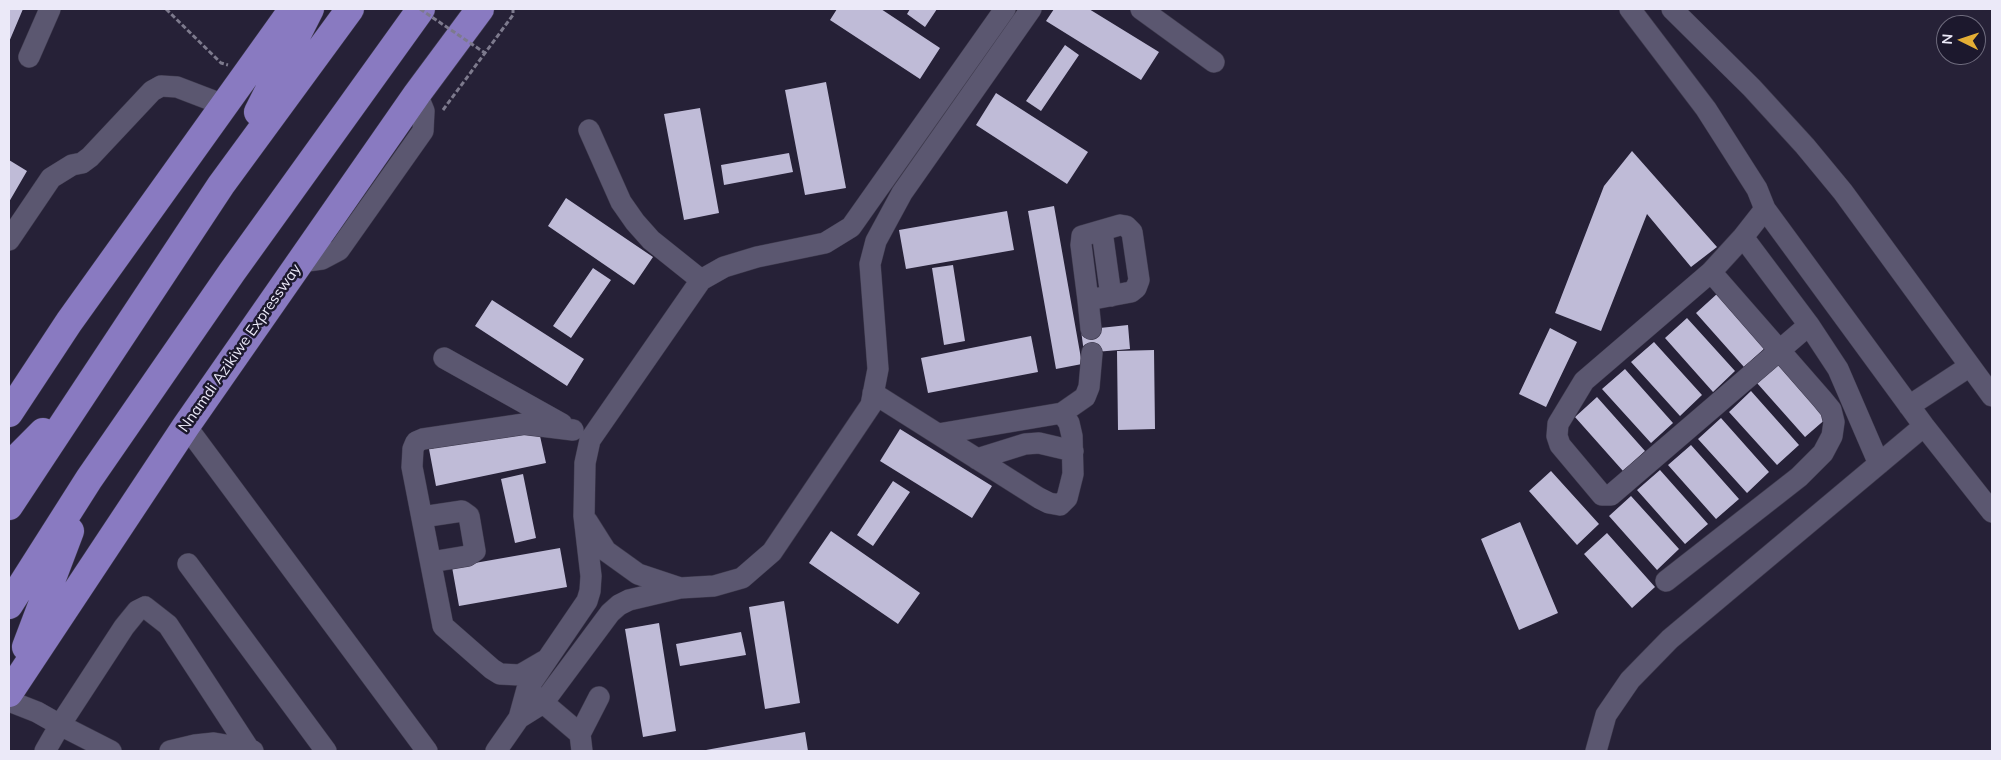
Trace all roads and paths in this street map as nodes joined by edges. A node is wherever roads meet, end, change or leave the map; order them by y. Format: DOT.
graph roads {
  1 [pos="50,9"];
  2 [pos="166,9"];
  3 [pos="293,9"];
  4 [pos="310,9"];
  5 [pos="350,9"];
  6 [pos="420,9"];
  7 [pos="440,9"];
  8 [pos="480,9"];
  9 [pos="512,9"];
  10 [pos="1006,9"];
  11 [pos="1032,9"];
  12 [pos="1141,9"];
  13 [pos="1630,9"];
  14 [pos="1672,9"];
  15 [pos="398,40"];
  16 [pos="485,53"];
  17 [pos="29,57"];
  18 [pos="1214,62"];
  19 [pos="234,64"];
  20 [pos="450,102"];
  21 [pos="224,105"];
  22 [pos="589,130"];
  23 [pos="221,185"];
  24 [pos="1765,209"];
  25 [pos="1102,231"];
  26 [pos="1743,237"];
  27 [pos="9,240"];
  28 [pos="1711,272"];
  29 [pos="700,280"];
  30 [pos="1110,296"];
  31 [pos="1088,300"];
  32 [pos="1809,325"];
  33 [pos="1091,329"];
  34 [pos="1780,351"];
  35 [pos="1092,353"];
  36 [pos="444,358"];
  37 [pos="1970,366"];
  38 [pos="85,388"];
  39 [pos="873,393"];
  40 [pos="1992,396"];
  41 [pos="1908,406"];
  42 [pos="1062,413"];
  43 [pos="9,414"];
  44 [pos="186,426"];
  45 [pos="1924,426"];
  46 [pos="938,434"];
  47 [pos="582,435"];
  48 [pos="1073,451"];
  49 [pos="977,459"];
  50 [pos="1879,464"];
  51 [pos="9,466"];
  52 [pos="89,479"];
  53 [pos="9,506"];
  54 [pos="1992,512"];
  55 [pos="584,516"];
  56 [pos="422,517"];
  57 [pos="431,562"];
  58 [pos="188,564"];
  59 [pos="1666,581"];
  60 [pos="680,588"];
  61 [pos="9,605"];
  62 [pos="548,658"];
  63 [pos="527,689"];
  64 [pos="9,693"];
  65 [pos="599,697"];
  66 [pos="9,701"];
  67 [pos="543,703"];
  68 [pos="519,718"];
  69 [pos="60,725"];
  70 [pos="581,743"];
  71 [pos="104,750"];
  72 [pos="251,750"];
  73 [pos="44,751"];
  74 [pos="170,751"];
  75 [pos="326,751"];
  76 [pos="427,751"];
  77 [pos="496,751"];
  78 [pos="1596,751"];
  1 -- 17 [label="street"];
  2 -- 19 [label="path"];
  3 -- 21 [label="highway"];
  4 -- 23 [label="highway"];
  5 -- 23 [label="highway"];
  6 -- 15 [label="highway"];
  6 -- 16 [label="path, bridge"];
  7 -- 15 [label="highway"];
  8 -- 44 [label="highway, Nnamdi Azikiwe Expressway"];
  9 -- 16 [label="path"];
  10 -- 29 [label="street"];
  11 -- 39 [label="street"];
  12 -- 18 [label="street"];
  13 -- 24 [label="street"];
  14 -- 37 [label="street"];
  15 -- 52 [label="highway"];
  16 -- 20 [label="path"];
  21 -- 27 [label="street"];
  21 -- 43 [label="highway"];
  22 -- 29 [label="street"];
  23 -- 38 [label="highway"];
  24 -- 26 [label="street"];
  24 -- 41 [label="street"];
  25 -- 30 [label="street"];
  25 -- 30 [label="street"];
  25 -- 31 [label="street"];
  26 -- 28 [label="street"];
  26 -- 32 [label="street"];
  28 -- 34 [label="street"];
  28 -- 34 [label="street"];
  29 -- 47 [label="street"];
  30 -- 31 [label="street"];
  31 -- 33 [label="street"];
  32 -- 34 [label="street"];
  32 -- 50 [label="street"];
  34 -- 59 [label="street"];
  35 -- 42 [label="street"];
  36 -- 47 [label="street"];
  37 -- 40 [label="street"];
  37 -- 41 [label="street"];
  38 -- 51 [label="highway"];
  38 -- 53 [label="highway"];
  39 -- 46 [label="street"];
  39 -- 60 [label="street"];
  41 -- 45 [label="street"];
  42 -- 46 [label="street"];
  42 -- 48 [label="street"];
  44 -- 64 [label="highway, Nnamdi Azikiwe Expressway"];
  44 -- 76 [label="street"];
  45 -- 50 [label="street"];
  45 -- 54 [label="street"];
  46 -- 49 [label="street"];
  47 -- 55 [label="street"];
  47 -- 56 [label="street"];
  48 -- 49 [label="street"];
  48 -- 49 [label="street"];
  50 -- 78 [label="street"];
  52 -- 61 [label="highway"];
  52 -- 64 [label="highway"];
  55 -- 60 [label="street"];
  55 -- 62 [label="street"];
  56 -- 57 [label="street"];
  56 -- 57 [label="street"];
  57 -- 62 [label="street"];
  58 -- 75 [label="street"];
  60 -- 67 [label="street"];
  62 -- 63 [label="street"];
  63 -- 67 [label="street"];
  63 -- 68 [label="street"];
  65 -- 70 [label="street"];
  66 -- 69 [label="street"];
  67 -- 68 [label="street"];
  67 -- 70 [label="street"];
  68 -- 77 [label="street"];
  69 -- 71 [label="street"];
  69 -- 72 [label="street"];
  69 -- 73 [label="street"];
  72 -- 74 [label="street"];
}
